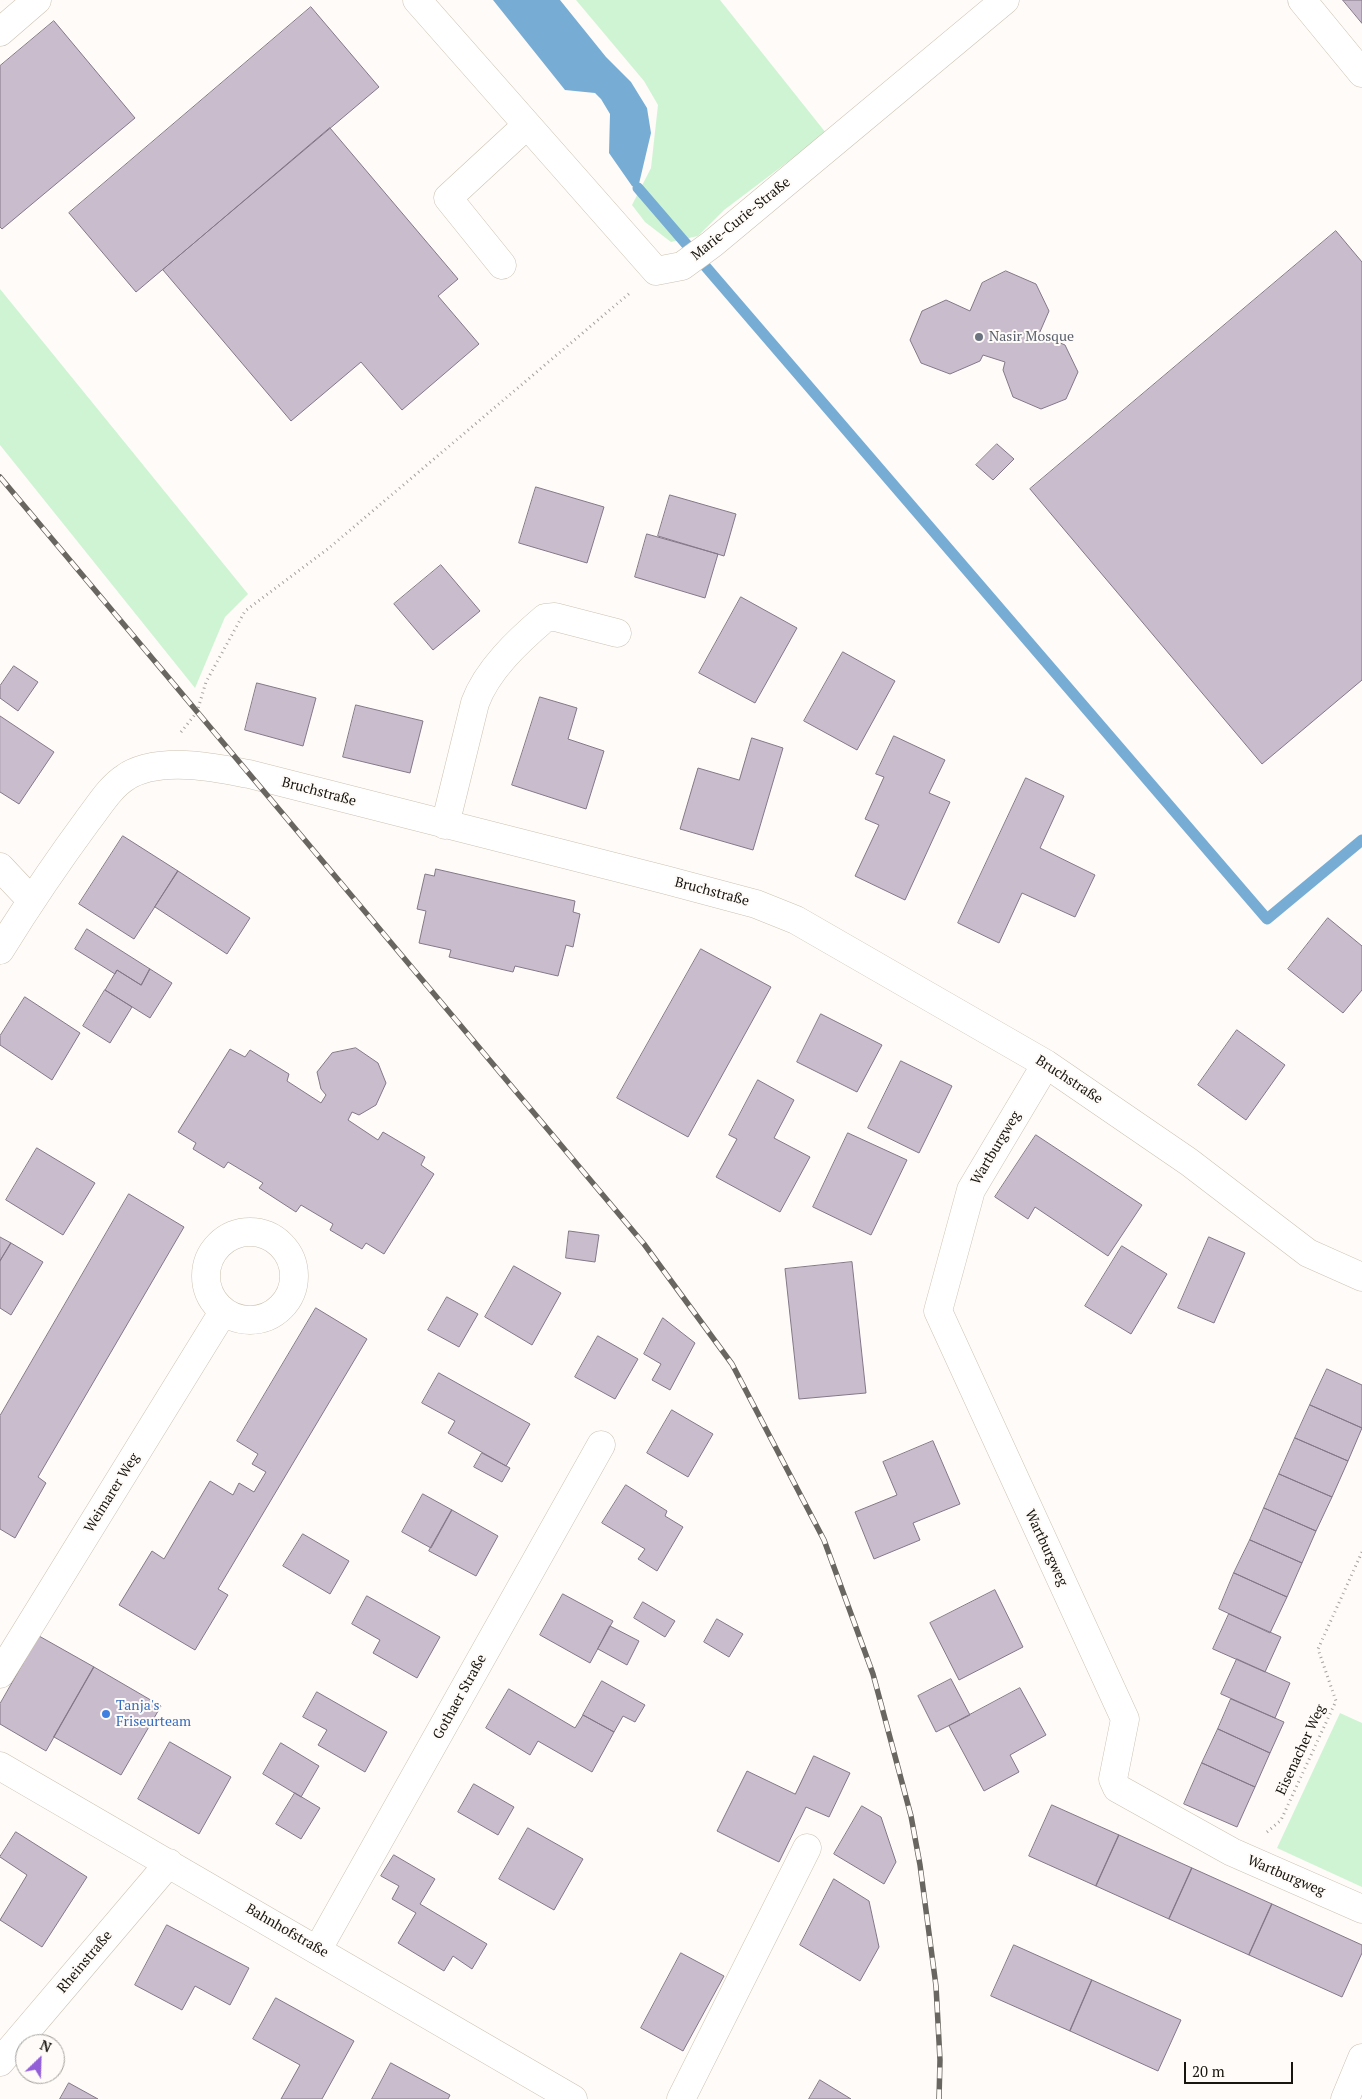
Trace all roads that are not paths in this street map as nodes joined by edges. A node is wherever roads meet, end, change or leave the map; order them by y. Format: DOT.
graph roads {
  1 [pos="37,0"];
  2 [pos="417,0"];
  3 [pos="1005,0"];
  4 [pos="1302,0"];
  5 [pos="0,32"];
  6 [pos="1362,72"];
  7 [pos="527,126"];
  8 [pos="502,265"];
  9 [pos="617,633"];
  10 [pos="445,825"];
  11 [pos="0,867"];
  12 [pos="31,900"];
  13 [pos="0,950"];
  14 [pos="1046,1064"];
  15 [pos="1362,1277"];
  16 [pos="223,1312"];
  17 [pos="601,1445"];
  18 [pos="0,1674"];
  19 [pos="0,1766"];
  20 [pos="807,1848"];
  21 [pos="170,1863"];
  22 [pos="1362,1909"];
  23 [pos="318,1949"];
  24 [pos="1362,2058"];
  25 [pos="0,2062"];
  26 [pos="573,2099"];
  27 [pos="681,2099"];
  28 [pos="1344,2099"];
  1 -- 5 [label="street"];
  2 -- 7 [label="street"];
  3 -- 7 [label="street, Marie-Curie-Straße"];
  4 -- 6 [label="street"];
  7 -- 8 [label="street"];
  9 -- 10 [label="street"];
  10 -- 12 [label="street, Bruchstraße"];
  10 -- 14 [label="street, Bruchstraße"];
  11 -- 12 [label="street"];
  12 -- 13 [label="street, Bruchstraße"];
  14 -- 15 [label="street, Bruchstraße"];
  14 -- 22 [label="street, Wartburgweg"];
  16 -- 18 [label="street, Weimarer Weg"];
  17 -- 23 [label="street, Gothaer Straße"];
  19 -- 21 [label="street, Bahnhofstraße"];
  20 -- 27 [label="street"];
  21 -- 23 [label="street, Bahnhofstraße"];
  21 -- 25 [label="street, Rheinstraße"];
  23 -- 26 [label="street, Bahnhofstraße"];
  24 -- 28 [label="street"];
}
